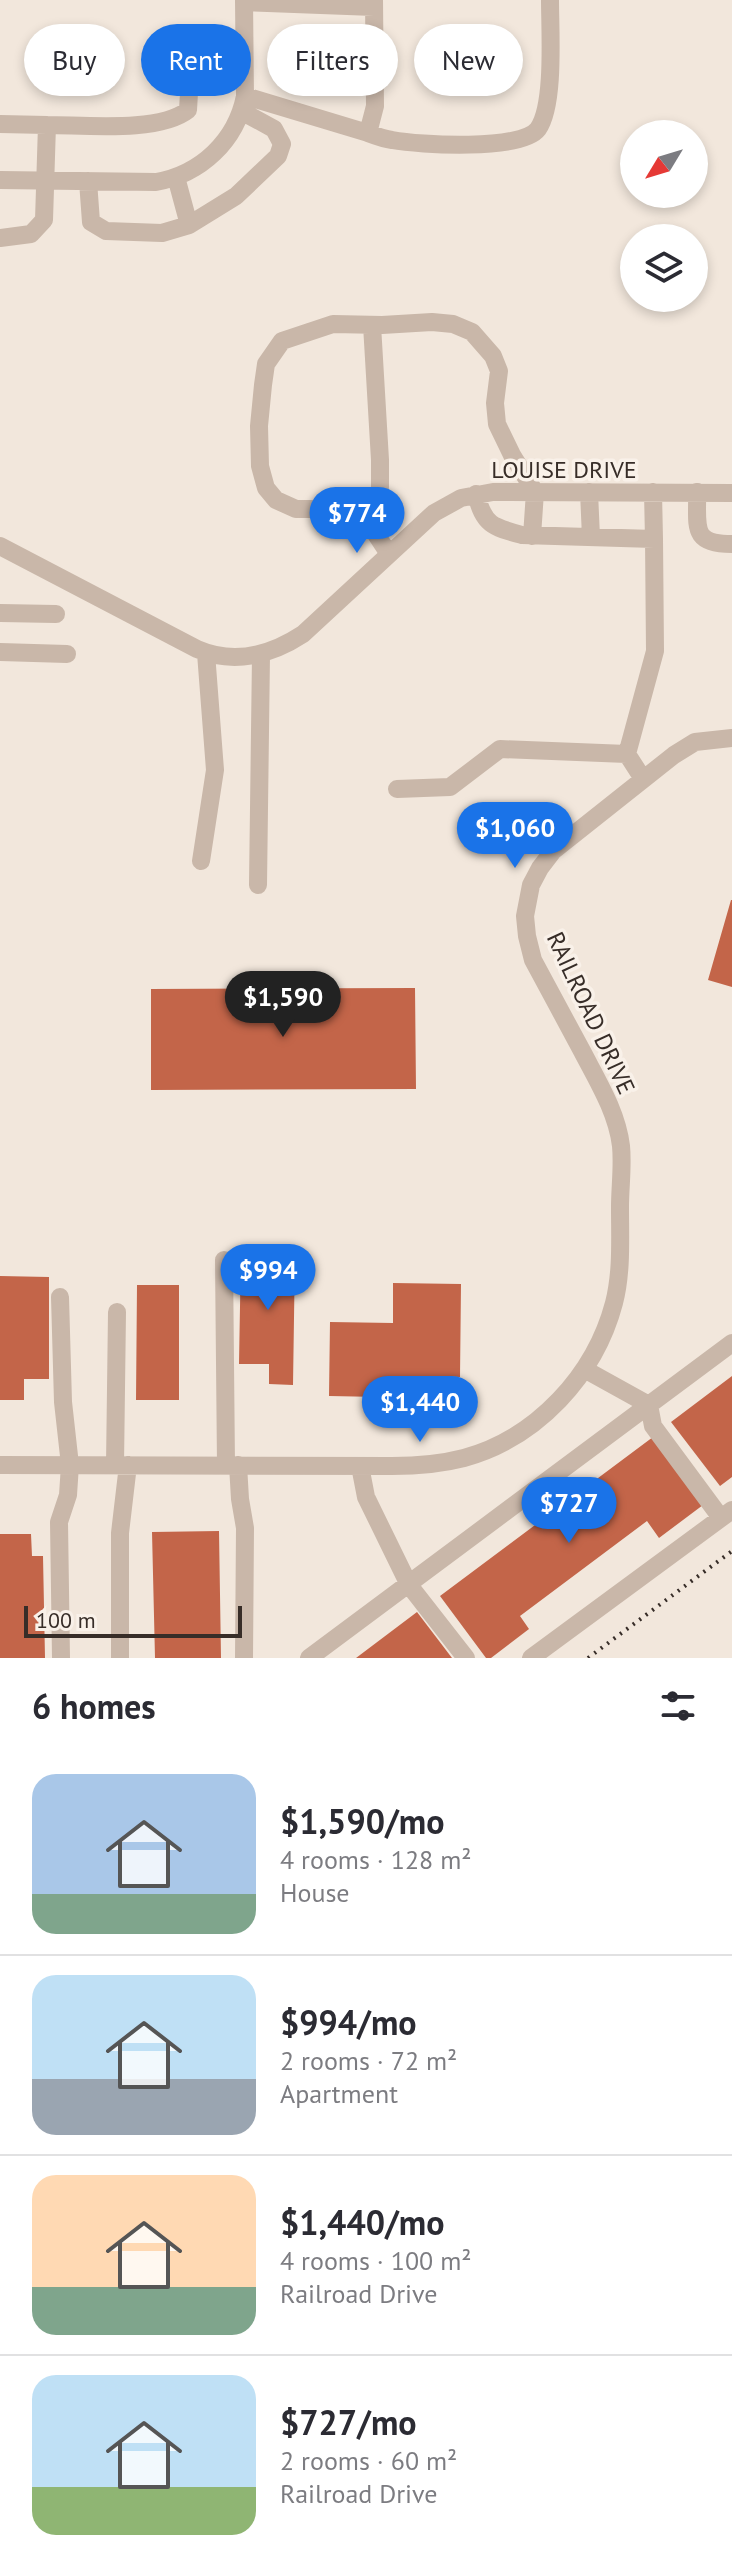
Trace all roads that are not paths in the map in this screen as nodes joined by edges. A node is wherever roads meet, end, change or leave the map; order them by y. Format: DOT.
graph roads {
  1 [pos="550,0"];
  2 [pos="244,1"];
  3 [pos="374,3"];
  4 [pos="189,96"];
  5 [pos="243,104"];
  6 [pos="0,124"];
  7 [pos="47,125"];
  8 [pos="368,133"];
  9 [pos="176,177"];
  10 [pos="0,180"];
  11 [pos="44,180"];
  12 [pos="88,181"];
  13 [pos="189,225"];
  14 [pos="0,238"];
  15 [pos="372,325"];
  16 [pos="535,492"];
  17 [pos="589,492"];
  18 [pos="653,492"];
  19 [pos="697,492"];
  20 [pos="732,493"];
  21 [pos="476,494"];
  22 [pos="374,531"];
  23 [pos="532,536"];
  24 [pos="591,537"];
  25 [pos="654,539"];
  26 [pos="732,544"];
  27 [pos="0,546"];
  28 [pos="389,554"];
  29 [pos="0,613"];
  30 [pos="56,614"];
  31 [pos="0,652"];
  32 [pos="206,653"];
  33 [pos="67,654"];
  34 [pos="261,655"];
  35 [pos="732,738"];
  36 [pos="627,754"];
  37 [pos="643,779"];
  38 [pos="397,789"];
  39 [pos="201,861"];
  40 [pos="258,885"];
  41 [pos="224,1260"];
  42 [pos="60,1297"];
  43 [pos="117,1312"];
  44 [pos="732,1343"];
  45 [pos="584,1369"];
  46 [pos="649,1405"];
  47 [pos="0,1465"];
  48 [pos="70,1465"];
  49 [pos="122,1465"];
  50 [pos="232,1465"];
  51 [pos="360,1466"];
  52 [pos="726,1514"];
  53 [pos="409,1585"];
  54 [pos="61,1658"];
  55 [pos="120,1658"];
  56 [pos="244,1658"];
  57 [pos="309,1658"];
  58 [pos="466,1658"];
  59 [pos="531,1658"];
  1 -- 8 [label="street"];
  2 -- 3 [label="street"];
  2 -- 5 [label="street"];
  3 -- 8 [label="street"];
  4 -- 7 [label="street"];
  5 -- 8 [label="street"];
  5 -- 9 [label="street"];
  5 -- 13 [label="street"];
  6 -- 7 [label="street"];
  7 -- 11 [label="street"];
  9 -- 12 [label="street"];
  9 -- 13 [label="street"];
  10 -- 11 [label="street"];
  11 -- 12 [label="street"];
  11 -- 14 [label="street"];
  12 -- 13 [label="street"];
  15 -- 16 [label="street"];
  15 -- 22 [label="street"];
  15 -- 22 [label="street"];
  16 -- 17 [label="street, LOUISE DRIVE"];
  16 -- 21 [label="street, LOUISE DRIVE"];
  16 -- 23 [label="street"];
  17 -- 18 [label="street, LOUISE DRIVE"];
  17 -- 24 [label="street"];
  18 -- 19 [label="street, LOUISE DRIVE"];
  18 -- 25 [label="street"];
  19 -- 20 [label="street, LOUISE DRIVE"];
  19 -- 26 [label="street"];
  21 -- 23 [label="street"];
  21 -- 28 [label="street, LOUISE DRIVE"];
  22 -- 28 [label="street"];
  23 -- 24 [label="street"];
  24 -- 25 [label="street"];
  25 -- 36 [label="street"];
  27 -- 32 [label="street, LOUISE DRIVE"];
  28 -- 34 [label="street, LOUISE DRIVE"];
  29 -- 30 [label="street"];
  31 -- 33 [label="street"];
  32 -- 34 [label="street, LOUISE DRIVE"];
  32 -- 39 [label="street"];
  34 -- 40 [label="street"];
  35 -- 37 [label="street, RAILROAD DRIVE"];
  36 -- 37 [label="street"];
  36 -- 38 [label="street"];
  37 -- 45 [label="street, RAILROAD DRIVE"];
  41 -- 50 [label="street"];
  42 -- 48 [label="street"];
  43 -- 49 [label="street"];
  44 -- 46 [label="street"];
  45 -- 46 [label="street"];
  45 -- 51 [label="street, RAILROAD DRIVE"];
  46 -- 52 [label="street"];
  46 -- 53 [label="street"];
  47 -- 48 [label="street, RAILROAD DRIVE"];
  48 -- 49 [label="street, RAILROAD DRIVE"];
  48 -- 54 [label="street"];
  49 -- 50 [label="street, RAILROAD DRIVE"];
  49 -- 55 [label="street"];
  50 -- 51 [label="street, RAILROAD DRIVE"];
  50 -- 56 [label="street"];
  51 -- 53 [label="street"];
  52 -- 59 [label="street"];
  53 -- 57 [label="street"];
  53 -- 58 [label="street"];
}
